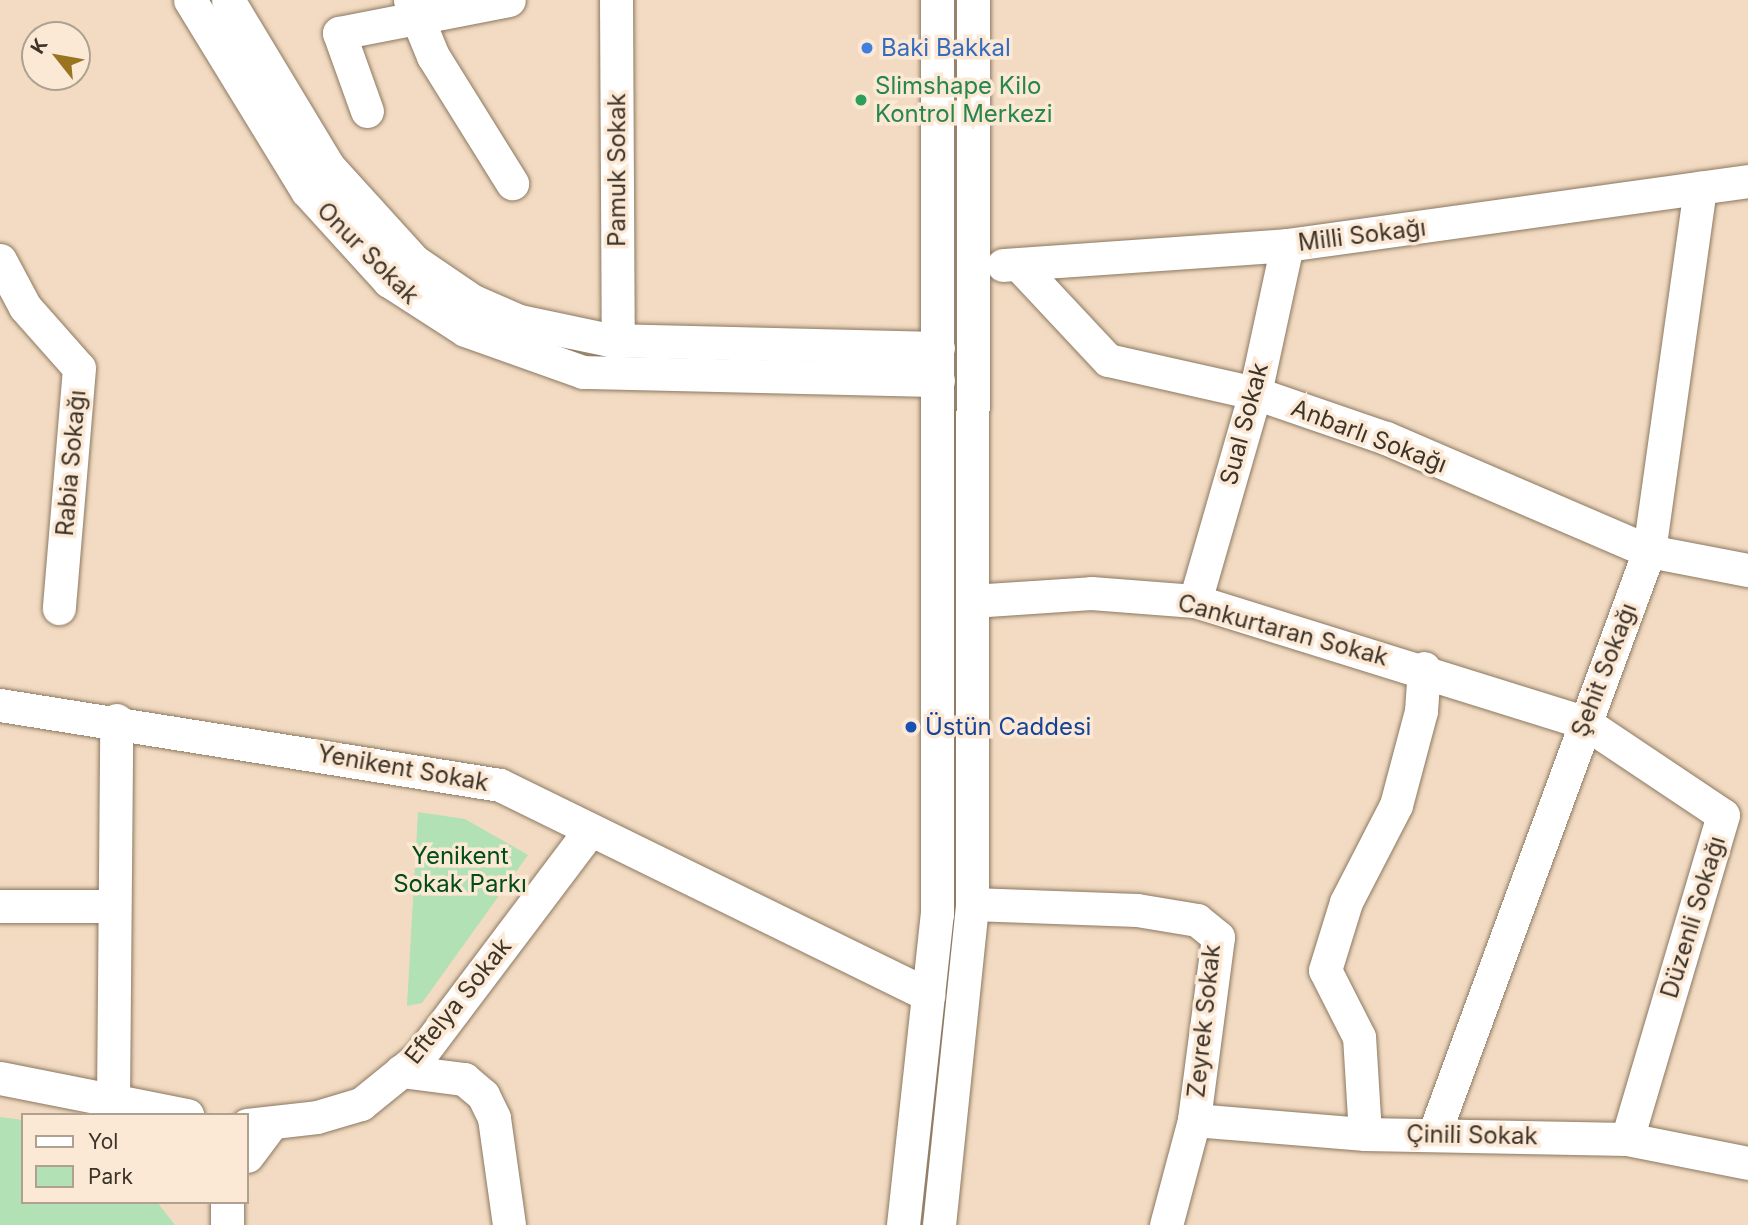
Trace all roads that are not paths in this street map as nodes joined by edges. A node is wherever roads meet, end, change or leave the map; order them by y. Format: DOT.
graph roads {
  1 [pos="190,0"];
  2 [pos="228,0"];
  3 [pos="509,0"];
  4 [pos="616,0"];
  5 [pos="937,0"];
  6 [pos="973,0"];
  7 [pos="413,9"];
  8 [pos="366,111"];
  9 [pos="1748,181"];
  10 [pos="512,183"];
  11 [pos="1700,188"];
  12 [pos="1287,245"];
  13 [pos="0,260"];
  14 [pos="973,264"];
  15 [pos="1019,265"];
  16 [pos="618,341"];
  17 [pos="938,364"];
  18 [pos="1255,393"];
  19 [pos="1649,551"];
  20 [pos="1748,570"];
  21 [pos="972,601"];
  22 [pos="1195,601"];
  23 [pos="59,608"];
  24 [pos="1424,668"];
  25 [pos="0,705"];
  26 [pos="116,720"];
  27 [pos="1584,722"];
  28 [pos="590,830"];
  29 [pos="972,904"];
  30 [pos="0,906"];
  31 [pos="110,906"];
  32 [pos="928,995"];
  33 [pos="401,1071"];
  34 [pos="0,1078"];
  35 [pos="113,1101"];
  36 [pos="176,1113"];
  37 [pos="1194,1120"];
  38 [pos="258,1125"];
  39 [pos="1365,1134"];
  40 [pos="1434,1134"];
  41 [pos="1627,1139"];
  42 [pos="248,1153"];
  43 [pos="1748,1163"];
  44 [pos="227,1204"];
  45 [pos="1168,1224"];
  46 [pos="227,1225"];
  47 [pos="509,1225"];
  48 [pos="904,1225"];
  49 [pos="939,1225"];
  1 -- 17 [label="street, Onur Sokak"];
  2 -- 16 [label="street, Onur Sokak"];
  3 -- 7 [label="street"];
  4 -- 16 [label="street, Pamuk Sokak"];
  5 -- 17 [label="street"];
  6 -- 14 [label="street"];
  7 -- 8 [label="street"];
  7 -- 10 [label="street"];
  9 -- 11 [label="street, Milli Sokağı"];
  11 -- 12 [label="street, Milli Sokağı"];
  11 -- 19 [label="street, Şehit Sokağı"];
  12 -- 15 [label="street, Milli Sokağı"];
  12 -- 18 [label="street, Sual Sokak"];
  13 -- 23 [label="street, Rabia Sokağı"];
  14 -- 15 [label="street, Milli Sokağı"];
  14 -- 21 [label="street"];
  15 -- 18 [label="street, Anbarlı Sokağı"];
  16 -- 17 [label="street, Onur Sokak"];
  17 -- 32 [label="street"];
  18 -- 19 [label="street, Anbarlı Sokağı"];
  18 -- 22 [label="street, Sual Sokak"];
  19 -- 20 [label="street, Anbarlı Sokağı"];
  19 -- 27 [label="street, Şehit Sokağı"];
  21 -- 22 [label="street, Cankurtaran Sokak"];
  21 -- 29 [label="street"];
  22 -- 24 [label="street, Cankurtaran Sokak"];
  24 -- 27 [label="street, Cankurtaran Sokak"];
  24 -- 39 [label="street"];
  25 -- 26 [label="street, Yenikent Sokak"];
  26 -- 28 [label="street, Yenikent Sokak"];
  26 -- 31 [label="street"];
  27 -- 40 [label="street, Şehit Sokağı"];
  27 -- 41 [label="street, Düzenli Sokağı"];
  28 -- 32 [label="street, Yenikent Sokak"];
  28 -- 33 [label="street, Eftelya Sokak"];
  29 -- 37 [label="street, Zeyrek Sokak"];
  29 -- 49 [label="street"];
  30 -- 31 [label="street"];
  31 -- 35 [label="street"];
  32 -- 48 [label="street"];
  33 -- 38 [label="street, Eftelya Sokak"];
  33 -- 47 [label="street"];
  34 -- 35 [label="street"];
  35 -- 36 [label="street"];
  37 -- 39 [label="street, Çinili Sokak"];
  37 -- 45 [label="street, Zeyrek Sokak"];
  38 -- 42 [label="street"];
  39 -- 40 [label="street, Çinili Sokak"];
  40 -- 41 [label="street, Çinili Sokak"];
  41 -- 43 [label="street, Çinili Sokak"];
  44 -- 46 [label="street"];
}
